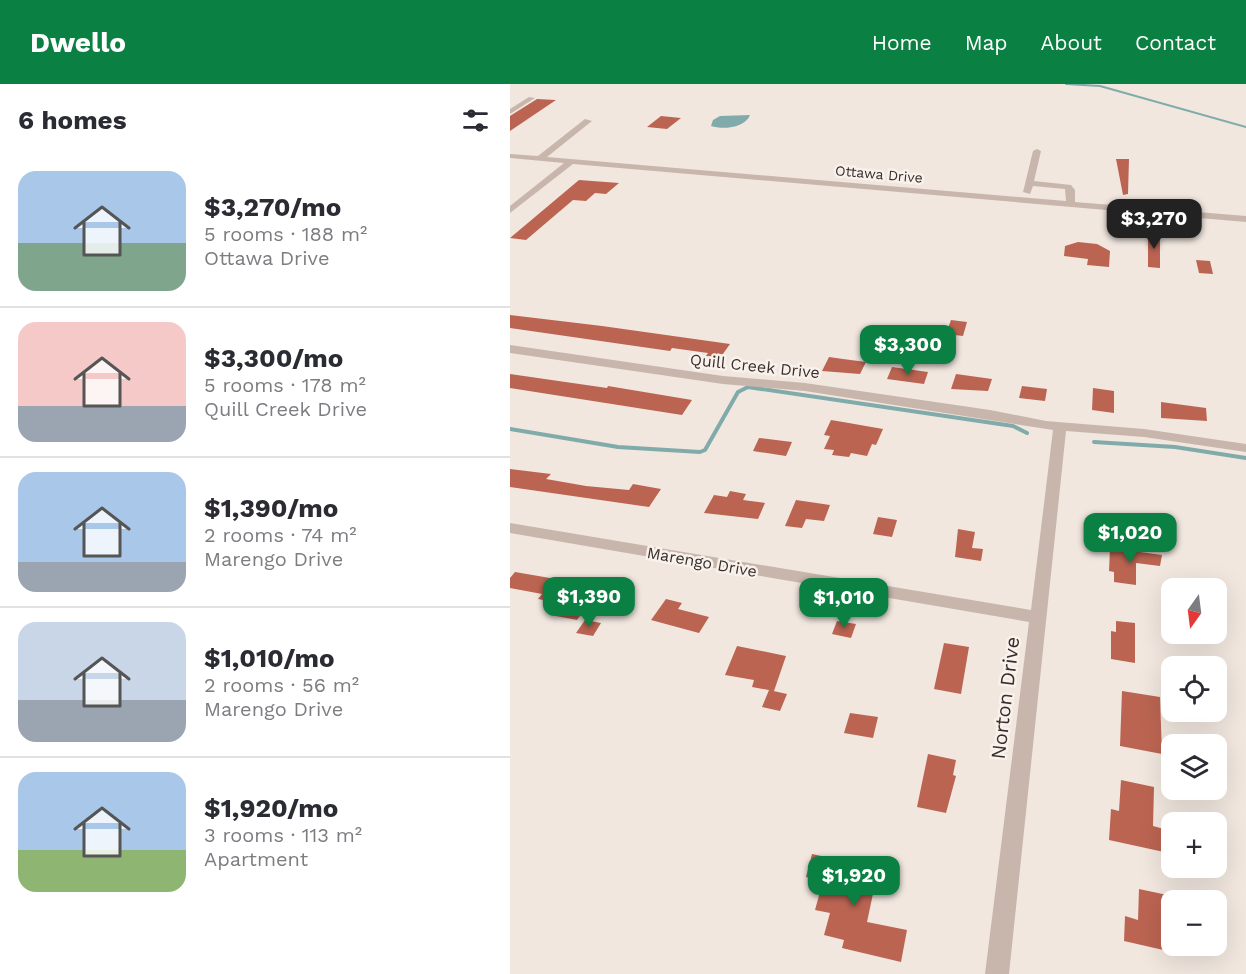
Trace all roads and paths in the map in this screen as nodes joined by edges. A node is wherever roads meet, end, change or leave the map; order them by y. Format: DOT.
graph roads {
  1 [pos="531,98"];
  2 [pos="510,111"];
  3 [pos="588,121"];
  4 [pos="1037,151"];
  5 [pos="510,156"];
  6 [pos="539,159"];
  7 [pos="572,161"];
  8 [pos="1029,183"];
  9 [pos="1024,200"];
  10 [pos="1070,204"];
  11 [pos="510,210"];
  12 [pos="1246,219"];
  13 [pos="510,350"];
  14 [pos="1060,427"];
  15 [pos="1246,448"];
  16 [pos="510,528"];
  17 [pos="1037,617"];
  18 [pos="997,974"];
  1 -- 2 [label="street"];
  3 -- 6 [label="street"];
  4 -- 8 [label="street"];
  5 -- 6 [label="street, Ottawa Drive"];
  6 -- 7 [label="street, Ottawa Drive"];
  7 -- 9 [label="street, Ottawa Drive"];
  7 -- 11 [label="street"];
  8 -- 9 [label="street"];
  8 -- 10 [label="street"];
  9 -- 10 [label="street, Ottawa Drive"];
  10 -- 12 [label="street, Ottawa Drive"];
  13 -- 14 [label="street, Quill Creek Drive"];
  14 -- 15 [label="street, Quill Creek Drive"];
  14 -- 17 [label="street, Norton Drive"];
  16 -- 17 [label="street, Marengo Drive"];
  17 -- 18 [label="street, Norton Drive"];
}
